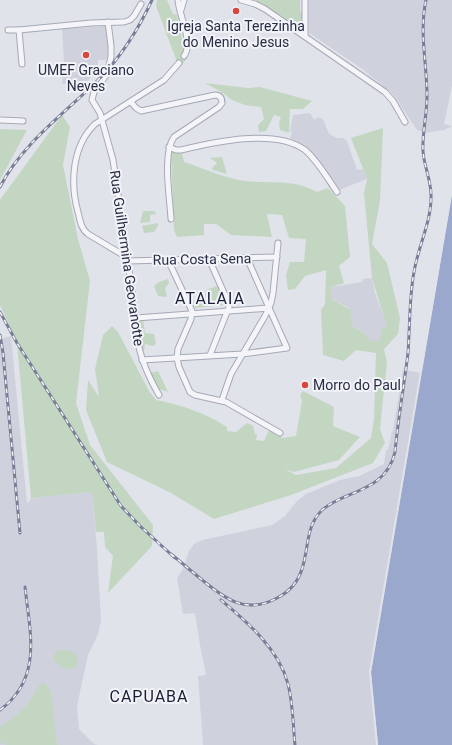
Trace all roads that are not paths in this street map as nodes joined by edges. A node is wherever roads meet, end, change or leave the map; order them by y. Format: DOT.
graph roads {
  1 [pos="178,0"];
  2 [pos="184,0"];
  3 [pos="241,0"];
  4 [pos="305,0"];
  5 [pos="141,4"];
  6 [pos="181,13"];
  7 [pos="108,22"];
  8 [pos="8,30"];
  9 [pos="19,30"];
  10 [pos="305,36"];
  11 [pos="184,56"];
  12 [pos="179,63"];
  13 [pos="22,64"];
  14 [pos="131,102"];
  15 [pos="0,120"];
  16 [pos="101,120"];
  17 [pos="24,122"];
  18 [pos="405,122"];
  19 [pos="169,147"];
  20 [pos="337,192"];
  21 [pos="171,219"];
  22 [pos="278,243"];
  23 [pos="277,257"];
  24 [pos="247,258"];
  25 [pos="209,259"];
  26 [pos="128,260"];
  27 [pos="168,260"];
  28 [pos="269,308"];
  29 [pos="228,311"];
  30 [pos="192,314"];
  31 [pos="136,318"];
  32 [pos="242,354"];
  33 [pos="210,355"];
  34 [pos="177,358"];
  35 [pos="142,360"];
  36 [pos="159,395"];
  37 [pos="222,400"];
  38 [pos="280,433"];
  1 -- 6 [label="street"];
  2 -- 6 [label="street"];
  3 -- 10 [label="street"];
  4 -- 10 [label="street"];
  5 -- 7 [label="street"];
  6 -- 11 [label="street"];
  7 -- 9 [label="street"];
  7 -- 16 [label="street, Rua Guilhermina Geovanotte"];
  8 -- 9 [label="street"];
  9 -- 13 [label="street"];
  10 -- 18 [label="street"];
  12 -- 14 [label="street"];
  14 -- 16 [label="street"];
  14 -- 19 [label="street"];
  15 -- 17 [label="street"];
  16 -- 26 [label="street, Rua Guilhermina Geovanotte"];
  16 -- 26 [label="street"];
  19 -- 20 [label="street"];
  19 -- 21 [label="street"];
  22 -- 23 [label="street"];
  23 -- 24 [label="street, Rua Costa Sena"];
  23 -- 28 [label="street"];
  24 -- 25 [label="street, Rua Costa Sena"];
  24 -- 28 [label="street"];
  25 -- 27 [label="street, Rua Costa Sena"];
  25 -- 29 [label="street"];
  26 -- 27 [label="street, Rua Costa Sena"];
  26 -- 31 [label="street, Rua Guilhermina Geovanotte"];
  27 -- 30 [label="street"];
  28 -- 29 [label="street"];
  28 -- 32 [label="street"];
  28 -- 32 [label="street"];
  29 -- 30 [label="street"];
  29 -- 33 [label="street"];
  30 -- 31 [label="street"];
  30 -- 34 [label="street"];
  31 -- 35 [label="street, Rua Guilhermina Geovanotte"];
  32 -- 33 [label="street"];
  32 -- 37 [label="street"];
  33 -- 34 [label="street"];
  34 -- 35 [label="street"];
  34 -- 37 [label="street"];
  35 -- 36 [label="street, Rua Guilhermina Geovanotte"];
  37 -- 38 [label="street"];
}
